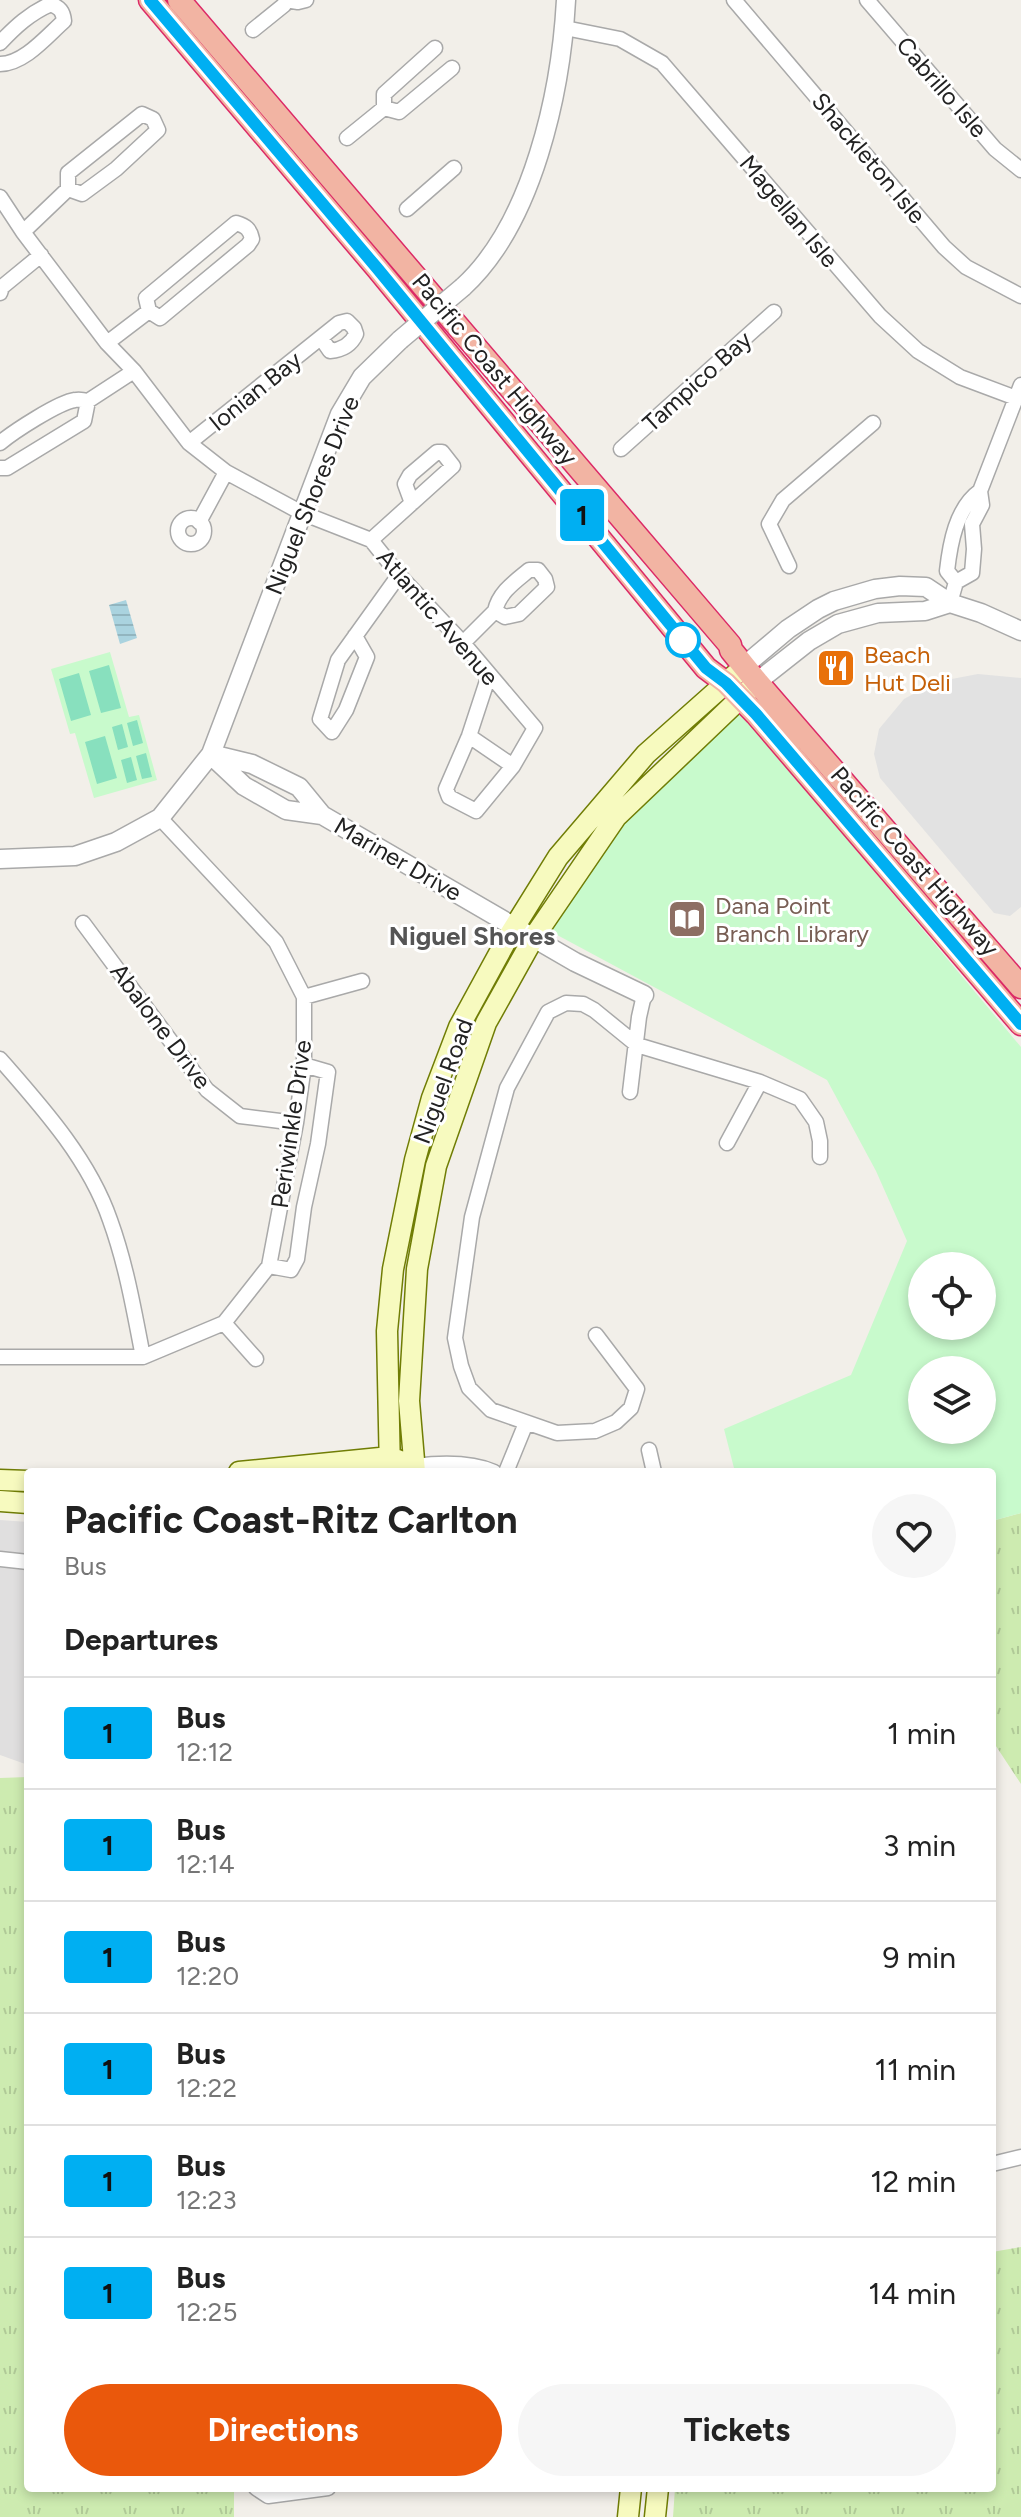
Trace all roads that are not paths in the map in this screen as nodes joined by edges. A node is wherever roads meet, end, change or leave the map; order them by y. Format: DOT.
graph roads {
  1 [pos="150,0"];
  2 [pos="179,0"];
  3 [pos="306,0"];
  4 [pos="566,0"];
  5 [pos="734,0"];
  6 [pos="867,0"];
  7 [pos="565,28"];
  8 [pos="253,30"];
  9 [pos="0,43"];
  10 [pos="435,48"];
  11 [pos="0,64"];
  12 [pos="452,68"];
  13 [pos="384,108"];
  14 [pos="347,138"];
  15 [pos="454,168"];
  16 [pos="1021,170"];
  17 [pos="68,189"];
  18 [pos="0,197"];
  19 [pos="407,209"];
  20 [pos="23,232"];
  21 [pos="41,255"];
  22 [pos="1,288"];
  23 [pos="1021,296"];
  24 [pos="149,311"];
  25 [pos="774,312"];
  26 [pos="321,338"];
  27 [pos="107,343"];
  28 [pos="134,371"];
  29 [pos="1018,391"];
  30 [pos="88,401"];
  31 [pos="873,423"];
  32 [pos="0,443"];
  33 [pos="189,443"];
  34 [pos="621,449"];
  35 [pos="0,468"];
  36 [pos="226,472"];
  37 [pos="412,503"];
  38 [pos="302,513"];
  39 [pos="199,522"];
  40 [pos="966,523"];
  41 [pos="371,540"];
  42 [pos="949,547"];
  43 [pos="974,549"];
  44 [pos="789,566"];
  45 [pos="399,575"];
  46 [pos="956,582"];
  47 [pos="950,603"];
  48 [pos="495,611"];
  49 [pos="1021,631"];
  50 [pos="355,636"];
  51 [pos="463,643"];
  52 [pos="750,674"];
  53 [pos="489,675"];
  54 [pos="733,691"];
  55 [pos="469,736"];
  56 [pos="211,754"];
  57 [pos="513,766"];
  58 [pos="160,818"];
  59 [pos="0,859"];
  60 [pos="83,923"];
  61 [pos="515,927"];
  62 [pos="534,937"];
  63 [pos="362,981"];
  64 [pos="1021,987"];
  65 [pos="644,995"];
  66 [pos="304,997"];
  67 [pos="1021,1024"];
  68 [pos="637,1045"];
  69 [pos="0,1059"];
  70 [pos="304,1065"];
  71 [pos="760,1082"];
  72 [pos="630,1092"];
  73 [pos="296,1123"];
  74 [pos="727,1143"];
  75 [pos="820,1157"];
  76 [pos="269,1266"];
  77 [pos="224,1323"];
  78 [pos="596,1335"];
  79 [pos="0,1357"];
  80 [pos="143,1357"];
  81 [pos="256,1359"];
  82 [pos="526,1423"];
  83 [pos="649,1450"];
  84 [pos="390,1465"];
  85 [pos="325,1468"];
  86 [pos="412,1468"];
  87 [pos="419,1468"];
  88 [pos="479,1468"];
  89 [pos="508,1468"];
  90 [pos="653,1468"];
  91 [pos="0,1480"];
  92 [pos="24,1481"];
  93 [pos="0,1501"];
  94 [pos="24,1503"];
  95 [pos="0,1559"];
  96 [pos="24,1562"];
  97 [pos="1021,2157"];
  98 [pos="996,2163"];
  99 [pos="262,2492"];
  100 [pos="293,2492"];
  101 [pos="631,2492"];
  102 [pos="658,2492"];
  103 [pos="628,2517"];
  104 [pos="655,2517"];
  1 -- 54 [label="highway, Pacific Coast Highway"];
  2 -- 52 [label="highway, Pacific Coast Highway"];
  3 -- 8 [label="street"];
  4 -- 7 [label="street, Niguel Shores Drive"];
  5 -- 23 [label="street, Shackleton Isle"];
  6 -- 16 [label="street, Cabrillo Isle"];
  7 -- 29 [label="street, Magellan Isle"];
  7 -- 38 [label="street, Niguel Shores Drive, bridge"];
  9 -- 11 [label="street"];
  10 -- 13 [label="street"];
  12 -- 13 [label="street"];
  13 -- 14 [label="street"];
  15 -- 19 [label="street"];
  17 -- 17 [label="street"];
  17 -- 20 [label="street"];
  18 -- 20 [label="street, Atlantic Avenue"];
  20 -- 21 [label="street, Atlantic Avenue"];
  21 -- 22 [label="street"];
  21 -- 27 [label="street, Atlantic Avenue"];
  24 -- 24 [label="street"];
  24 -- 27 [label="street"];
  25 -- 34 [label="street, Tampico Bay"];
  26 -- 33 [label="street, Ionian Bay"];
  27 -- 28 [label="street, Atlantic Avenue"];
  28 -- 30 [label="street"];
  28 -- 33 [label="street, Atlantic Avenue"];
  29 -- 40 [label="street"];
  30 -- 32 [label="street"];
  30 -- 35 [label="street"];
  31 -- 44 [label="street"];
  33 -- 36 [label="street, Atlantic Avenue"];
  36 -- 38 [label="street, Atlantic Avenue"];
  36 -- 39 [label="street"];
  37 -- 41 [label="street"];
  38 -- 41 [label="street, Atlantic Avenue"];
  38 -- 56 [label="street, Niguel Shores Drive"];
  40 -- 42 [label="street"];
  40 -- 43 [label="street"];
  41 -- 45 [label="street, Atlantic Avenue"];
  42 -- 43 [label="street"];
  42 -- 46 [label="street"];
  43 -- 46 [label="street"];
  45 -- 50 [label="street"];
  45 -- 51 [label="street, Atlantic Avenue"];
  46 -- 47 [label="street"];
  47 -- 49 [label="street"];
  47 -- 52 [label="street"];
  48 -- 51 [label="street"];
  50 -- 50 [label="street"];
  51 -- 53 [label="street, Atlantic Avenue"];
  52 -- 54 [label="main road"];
  52 -- 64 [label="highway, Pacific Coast Highway"];
  53 -- 55 [label="street"];
  53 -- 57 [label="street, Atlantic Avenue"];
  54 -- 61 [label="main road, Niguel Road"];
  54 -- 62 [label="main road, Niguel Road"];
  54 -- 67 [label="highway, Pacific Coast Highway"];
  55 -- 57 [label="street"];
  55 -- 57 [label="street, Atlantic Avenue"];
  56 -- 58 [label="street, Niguel Shores Drive"];
  56 -- 61 [label="street, Mariner Drive"];
  58 -- 59 [label="street, Niguel Shores Drive"];
  58 -- 66 [label="street, Periwinkle Drive"];
  60 -- 73 [label="street, Abalone Drive"];
  61 -- 62 [label="street, Mariner Drive"];
  61 -- 84 [label="main road, Niguel Road"];
  62 -- 65 [label="street, Mariner Drive"];
  62 -- 86 [label="main road, Niguel Road"];
  63 -- 66 [label="street"];
  65 -- 68 [label="street, Mariner Drive"];
  66 -- 70 [label="street, Periwinkle Drive"];
  68 -- 71 [label="street"];
  68 -- 72 [label="street, Mariner Drive"];
  68 -- 82 [label="street"];
  69 -- 80 [label="street"];
  70 -- 73 [label="street, Periwinkle Drive"];
  70 -- 76 [label="street"];
  71 -- 74 [label="street"];
  71 -- 75 [label="street"];
  73 -- 76 [label="street, Periwinkle Drive"];
  76 -- 77 [label="street, Periwinkle Drive"];
  77 -- 80 [label="street"];
  77 -- 81 [label="street"];
  78 -- 82 [label="street"];
  79 -- 80 [label="street"];
  82 -- 89 [label="street"];
  83 -- 90 [label="street"];
  84 -- 85 [label="main road"];
  87 -- 88 [label="street"];
  91 -- 92 [label="main road"];
  93 -- 94 [label="main road"];
  95 -- 96 [label="street"];
  97 -- 98 [label="street"];
  99 -- 100 [label="street"];
  101 -- 103 [label="main road"];
  102 -- 104 [label="main road"];
}
